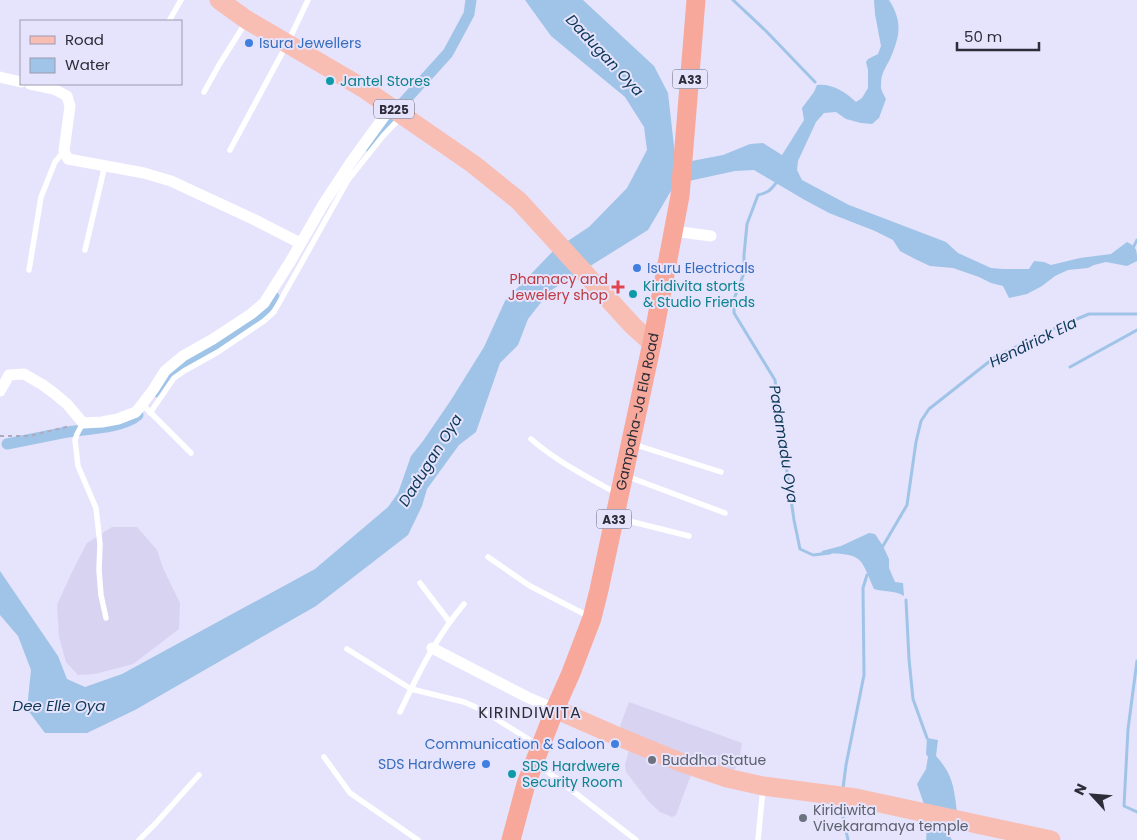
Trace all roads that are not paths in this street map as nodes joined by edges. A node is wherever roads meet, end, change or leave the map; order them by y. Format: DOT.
graph roads {
  1 [pos="180,0"];
  2 [pos="219,0"];
  3 [pos="308,0"];
  4 [pos="696,0"];
  5 [pos="170,20"];
  6 [pos="247,20"];
  7 [pos="287,44"];
  8 [pos="0,77"];
  9 [pos="20,82"];
  10 [pos="35,85"];
  11 [pos="204,92"];
  12 [pos="397,111"];
  13 [pos="230,150"];
  14 [pos="64,151"];
  15 [pos="105,166"];
  16 [pos="673,231"];
  17 [pos="711,236"];
  18 [pos="300,243"];
  19 [pos="85,250"];
  20 [pos="29,270"];
  21 [pos="652,343"];
  22 [pos="0,391"];
  23 [pos="142,404"];
  24 [pos="150,413"];
  25 [pos="83,423"];
  26 [pos="530,439"];
  27 [pos="631,444"];
  28 [pos="191,453"];
  29 [pos="721,472"];
  30 [pos="624,475"];
  31 [pos="620,496"];
  32 [pos="725,513"];
  33 [pos="615,518"];
  34 [pos="690,536"];
  35 [pos="488,557"];
  36 [pos="420,583"];
  37 [pos="464,604"];
  38 [pos="106,618"];
  39 [pos="592,618"];
  40 [pos="449,621"];
  41 [pos="432,648"];
  42 [pos="346,649"];
  43 [pos="411,688"];
  44 [pos="555,709"];
  45 [pos="400,712"];
  46 [pos="537,754"];
  47 [pos="324,757"];
  48 [pos="199,775"];
  49 [pos="763,786"];
  50 [pos="141,840"];
  51 [pos="418,840"];
  52 [pos="511,840"];
  53 [pos="636,840"];
  54 [pos="758,840"];
  55 [pos="1051,840"];
  1 -- 5 [label="lane"];
  2 -- 6 [label="main road, B225"];
  3 -- 7 [label="lane"];
  4 -- 16 [label="highway, Gampaha-Ja Ela Road / A33"];
  6 -- 7 [label="main road, B225"];
  6 -- 11 [label="lane"];
  7 -- 12 [label="main road, B225"];
  7 -- 13 [label="lane"];
  8 -- 9 [label="street"];
  10 -- 14 [label="street"];
  12 -- 18 [label="street"];
  12 -- 21 [label="main road, B225"];
  12 -- 24 [label="lane"];
  14 -- 15 [label="street"];
  14 -- 20 [label="lane"];
  15 -- 18 [label="street"];
  15 -- 19 [label="lane"];
  16 -- 17 [label="street"];
  16 -- 21 [label="highway, Gampaha-Ja Ela Road / A33"];
  18 -- 23 [label="street"];
  21 -- 27 [label="highway, Gampaha-Ja Ela Road / A33"];
  22 -- 25 [label="street"];
  23 -- 24 [label="lane"];
  23 -- 25 [label="street"];
  24 -- 28 [label="lane"];
  25 -- 38 [label="lane"];
  26 -- 31 [label="lane"];
  27 -- 29 [label="lane"];
  27 -- 30 [label="highway, Gampaha-Ja Ela Road / A33"];
  30 -- 31 [label="highway, Gampaha-Ja Ela Road / A33"];
  30 -- 32 [label="lane"];
  31 -- 33 [label="highway, Gampaha-Ja Ela Road / A33"];
  33 -- 34 [label="lane"];
  33 -- 39 [label="highway, Gampaha-Ja Ela Road / A33"];
  35 -- 39 [label="lane"];
  36 -- 40 [label="lane"];
  37 -- 40 [label="lane"];
  39 -- 44 [label="highway, Gampaha-Ja Ela Road / A33"];
  40 -- 41 [label="lane"];
  41 -- 43 [label="lane"];
  41 -- 44 [label="street"];
  42 -- 43 [label="lane"];
  43 -- 45 [label="lane"];
  43 -- 46 [label="lane"];
  44 -- 46 [label="highway, Gampaha-Ja Ela Road / A33"];
  44 -- 49 [label="main road"];
  46 -- 52 [label="highway, Gampaha-Ja Ela Road / A33"];
  46 -- 53 [label="lane"];
  47 -- 51 [label="lane"];
  48 -- 50 [label="lane"];
  49 -- 54 [label="lane"];
  49 -- 55 [label="main road"];
}
